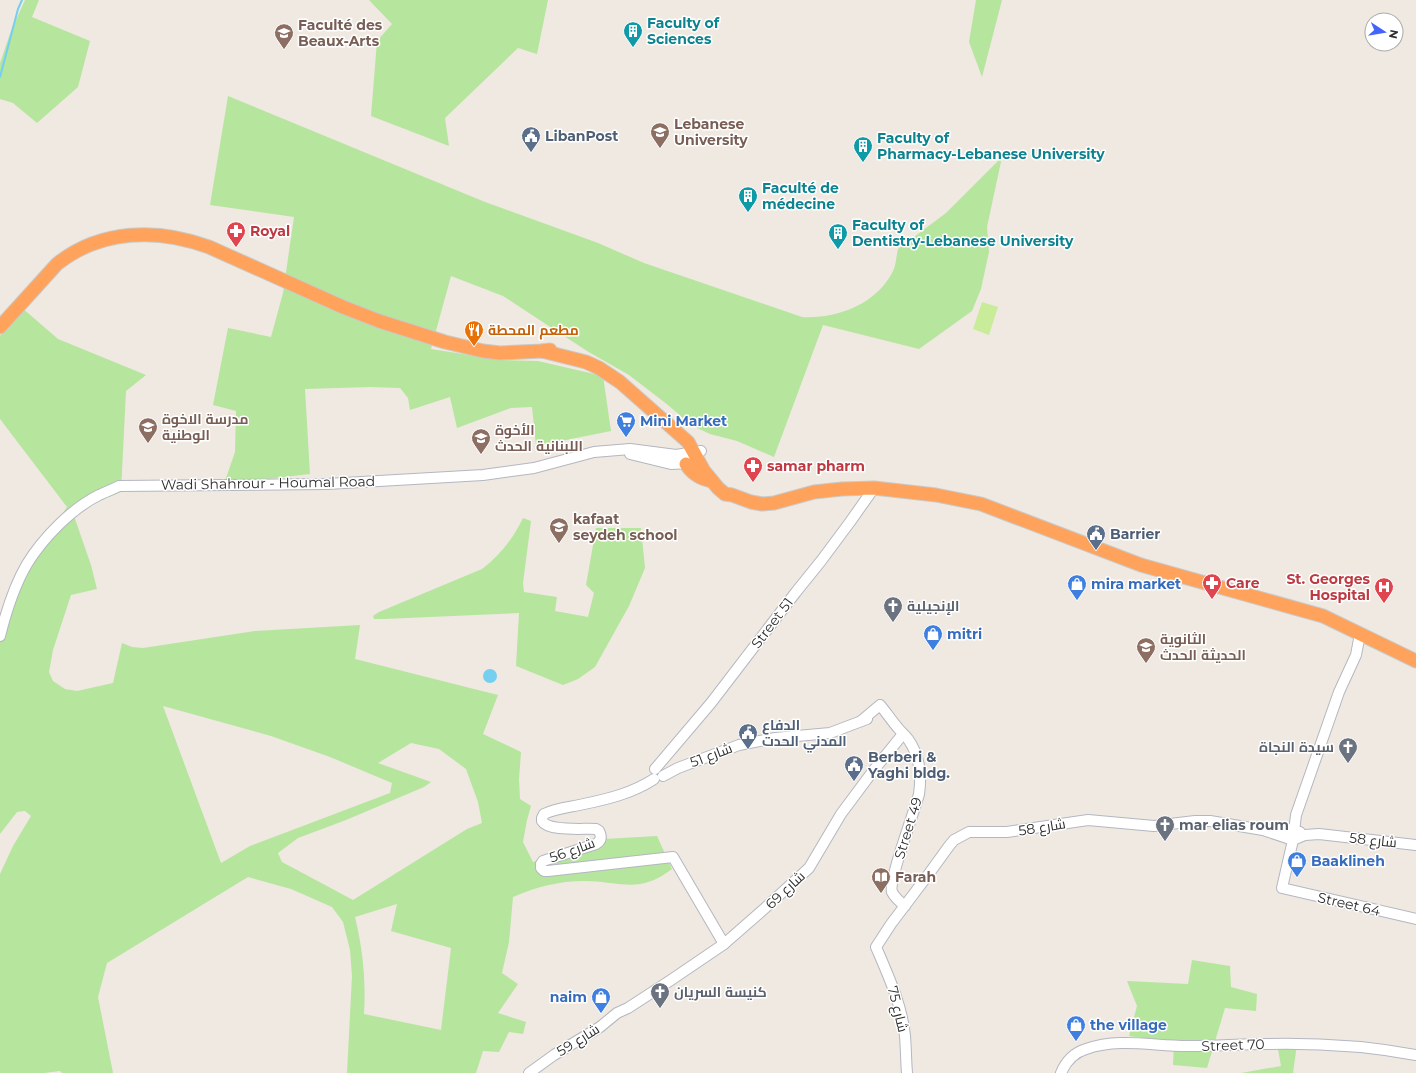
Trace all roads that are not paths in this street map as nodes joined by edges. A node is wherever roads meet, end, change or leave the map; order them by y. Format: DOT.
graph roads {
  1 [pos="0,327"];
  2 [pos="613,450"];
  3 [pos="697,459"];
  4 [pos="874,488"];
  5 [pos="732,495"];
  6 [pos="0,636"];
  7 [pos="1365,637"];
  8 [pos="1416,660"];
  9 [pos="901,731"];
  10 [pos="657,773"];
  11 [pos="1263,830"];
  12 [pos="1294,830"];
  13 [pos="1305,835"];
  14 [pos="1293,840"];
  15 [pos="1416,845"];
  16 [pos="905,906"];
  17 [pos="1416,919"];
  18 [pos="724,944"];
  19 [pos="876,947"];
  20 [pos="628,1008"];
  21 [pos="1416,1055"];
  22 [pos="529,1073"];
  23 [pos="907,1073"];
  24 [pos="1061,1073"];
  1 -- 3 [label="highway"];
  2 -- 3 [label="street, Wadi Shahrour - Houmal Road"];
  2 -- 3 [label="street, Wadi Shahrour - Houmal Road"];
  2 -- 6 [label="street, Wadi Shahrour - Houmal Road"];
  3 -- 5 [label="highway"];
  3 -- 5 [label="highway"];
  4 -- 5 [label="highway"];
  4 -- 7 [label="highway"];
  4 -- 10 [label="street, Street 51"];
  7 -- 8 [label="highway"];
  7 -- 12 [label="street"];
  9 -- 10 [label="street, شارع 51"];
  9 -- 16 [label="street, Street 49"];
  9 -- 18 [label="street, شارع 69"];
  10 -- 18 [label="street, شارع 56"];
  11 -- 12 [label="street, شارع 58"];
  11 -- 14 [label="street, شارع 58"];
  11 -- 16 [label="street, شارع 58"];
  12 -- 13 [label="street, شارع 58"];
  12 -- 14 [label="street"];
  13 -- 14 [label="street, شارع 58"];
  13 -- 15 [label="street, شارع 58"];
  14 -- 17 [label="street, Street 64"];
  16 -- 19 [label="street, شارع 58"];
  18 -- 20 [label="street, شارع 69"];
  19 -- 23 [label="street, شارع 75"];
  20 -- 22 [label="street, شارع 59"];
  21 -- 24 [label="street, Street 70"];
}
